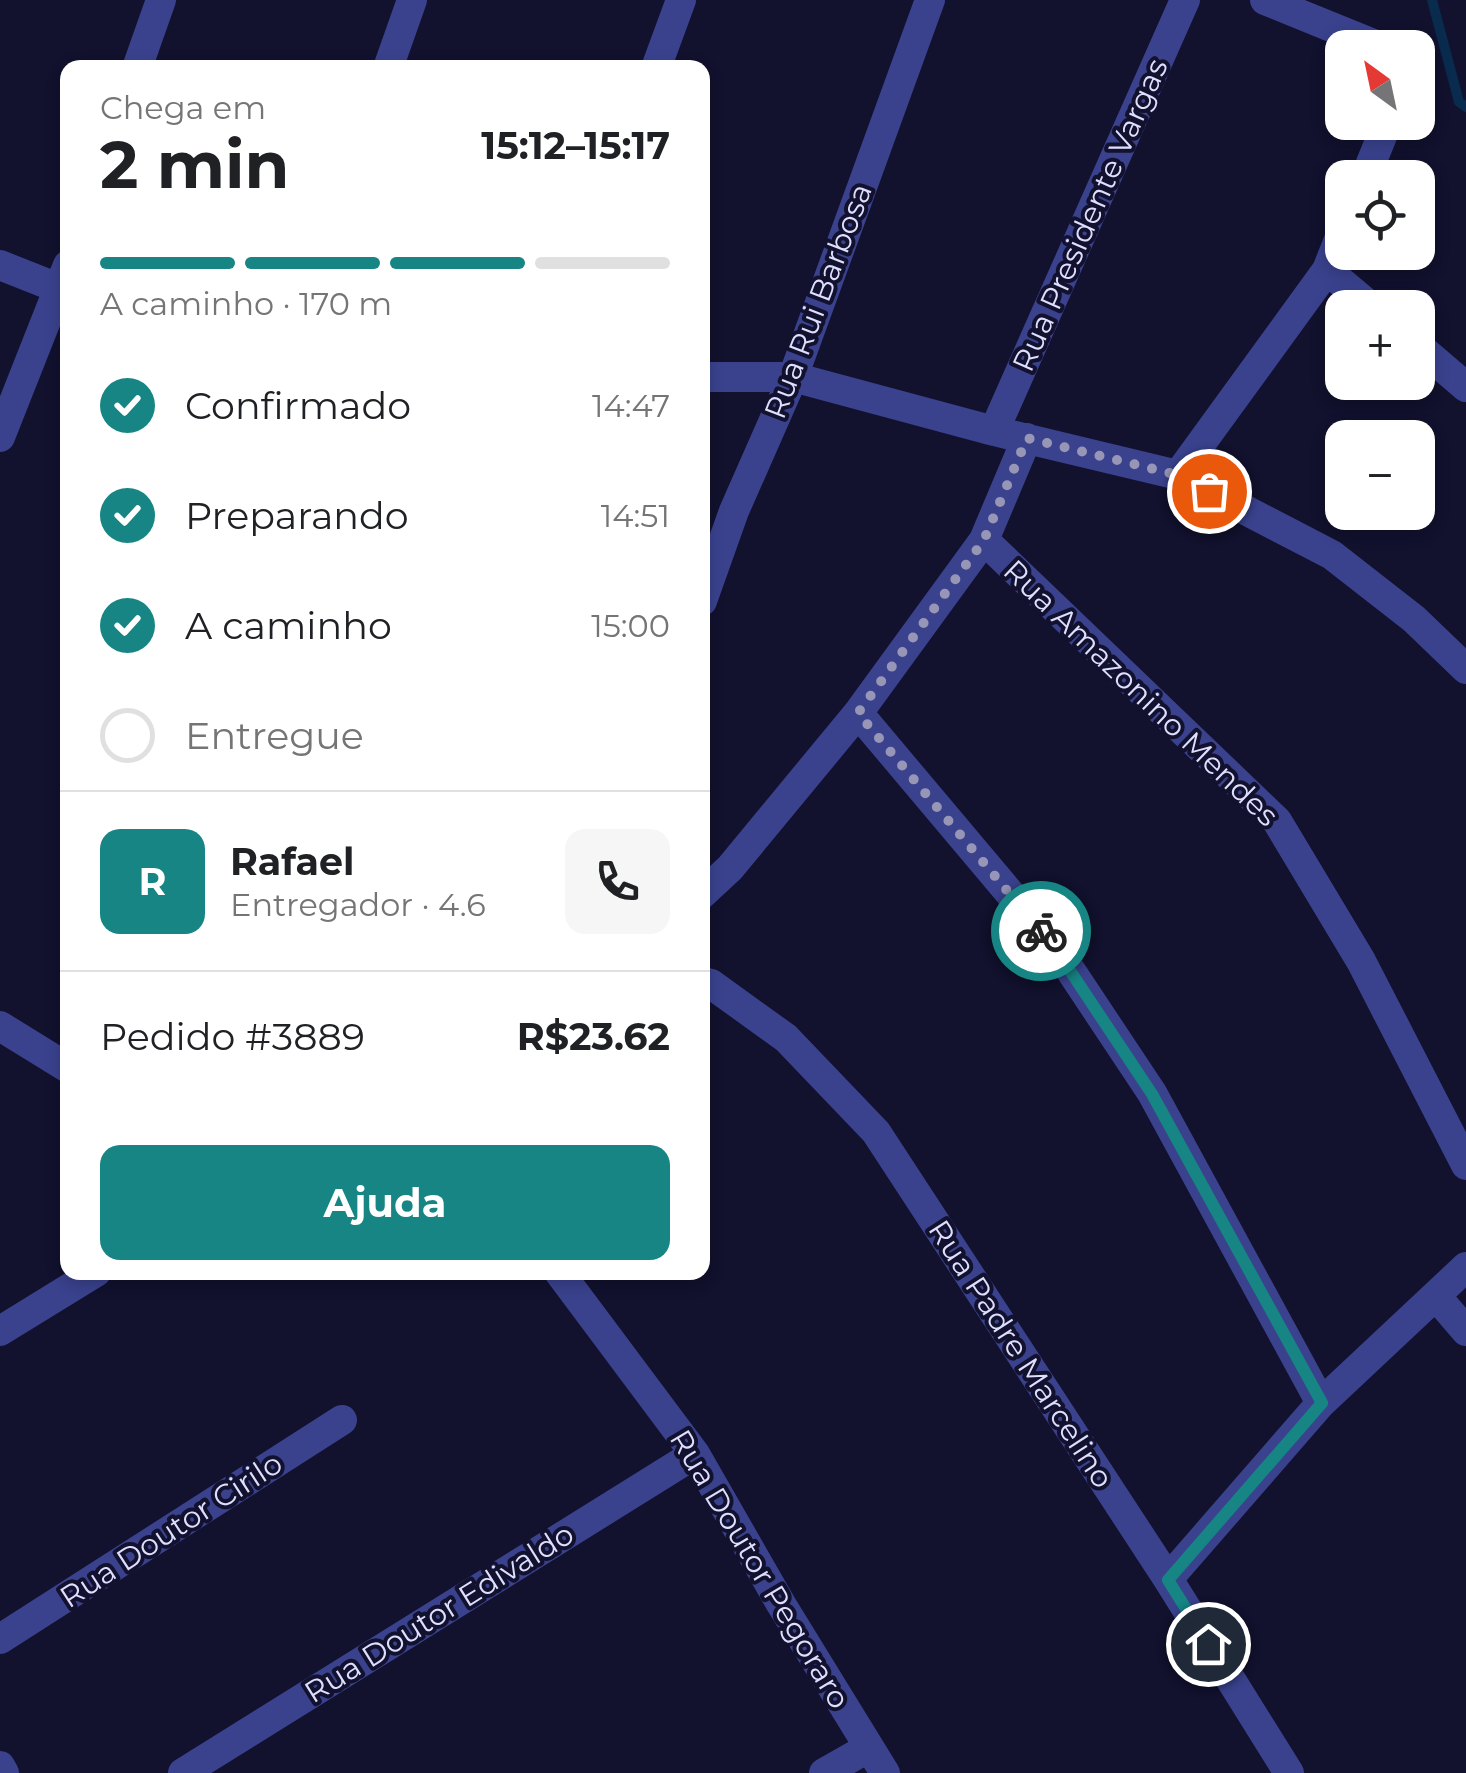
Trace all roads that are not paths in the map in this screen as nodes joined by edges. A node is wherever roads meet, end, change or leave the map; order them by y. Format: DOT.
graph roads {
  1 [pos="160,0"];
  2 [pos="412,0"];
  3 [pos="681,0"];
  4 [pos="930,0"];
  5 [pos="1185,0"];
  6 [pos="1266,0"];
  7 [pos="1339,30"];
  8 [pos="140,60"];
  9 [pos="391,60"];
  10 [pos="659,60"];
  11 [pos="0,265"];
  12 [pos="1327,270"];
  13 [pos="60,281"];
  14 [pos="1351,290"];
  15 [pos="60,294"];
  16 [pos="1435,361"];
  17 [pos="710,377"];
  18 [pos="793,377"];
  19 [pos="1466,388"];
  20 [pos="994,431"];
  21 [pos="0,438"];
  22 [pos="1027,438"];
  23 [pos="1178,475"];
  24 [pos="984,540"];
  25 [pos="710,578"];
  26 [pos="1466,669"];
  27 [pos="858,713"];
  28 [pos="710,887"];
  29 [pos="710,984"];
  30 [pos="0,1026"];
  31 [pos="60,1063"];
  32 [pos="1466,1166"];
  33 [pos="1466,1267"];
  34 [pos="83,1280"];
  35 [pos="565,1280"];
  36 [pos="1436,1296"];
  37 [pos="0,1331"];
  38 [pos="1466,1331"];
  39 [pos="1322,1403"];
  40 [pos="342,1420"];
  41 [pos="695,1454"];
  42 [pos="1168,1580"];
  43 [pos="0,1639"];
  44 [pos="876,1761"];
  45 [pos="0,1766"];
  46 [pos="4,1773"];
  47 [pos="184,1773"];
  48 [pos="824,1773"];
  49 [pos="1289,1773"];
  1 -- 8 [label="street"];
  2 -- 9 [label="street"];
  3 -- 10 [label="street"];
  4 -- 18 [label="street, Rua Rui Barbosa"];
  5 -- 20 [label="street, Rua Presidente Vargas"];
  6 -- 7 [label="street"];
  11 -- 13 [label="street"];
  12 -- 14 [label="street"];
  12 -- 23 [label="street"];
  15 -- 21 [label="street"];
  16 -- 19 [label="street"];
  17 -- 18 [label="street"];
  18 -- 20 [label="street"];
  18 -- 25 [label="street, Rua Rui Barbosa"];
  20 -- 22 [label="street"];
  22 -- 23 [label="street"];
  22 -- 24 [label="street"];
  23 -- 26 [label="street"];
  24 -- 27 [label="street"];
  24 -- 32 [label="street, Rua Amazonino Mendes"];
  27 -- 28 [label="street"];
  27 -- 39 [label="street"];
  29 -- 42 [label="street, Rua Padre Marcelino"];
  30 -- 31 [label="street"];
  33 -- 36 [label="street"];
  34 -- 37 [label="street"];
  35 -- 41 [label="street, Rua Doutor Pegoraro"];
  36 -- 38 [label="street"];
  36 -- 39 [label="street"];
  39 -- 42 [label="street"];
  40 -- 43 [label="street, Rua Doutor Cirilo"];
  41 -- 44 [label="street, Rua Doutor Pegoraro"];
  41 -- 47 [label="street, Rua Doutor Edivaldo"];
  42 -- 49 [label="street, Rua Padre Marcelino"];
  44 -- 48 [label="street"];
  45 -- 46 [label="street"];
}
